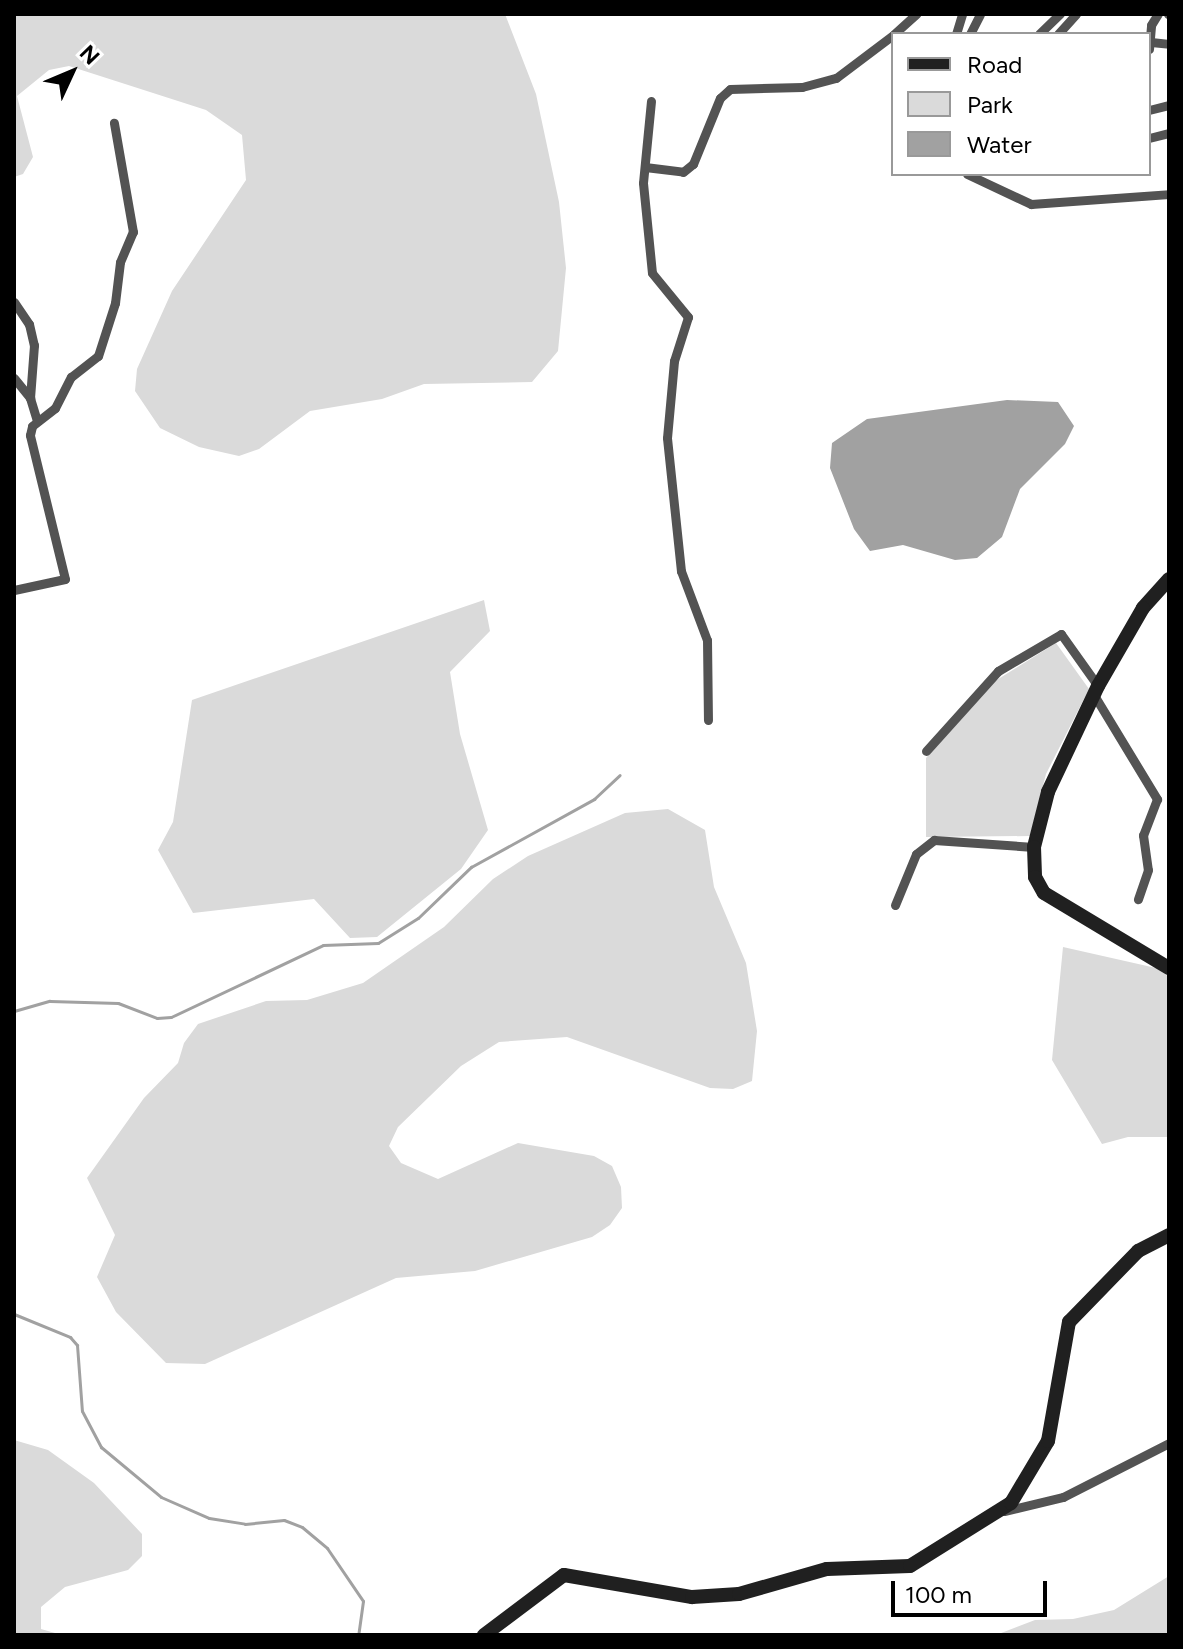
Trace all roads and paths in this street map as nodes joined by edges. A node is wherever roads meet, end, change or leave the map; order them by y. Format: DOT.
graph roads {
  1 [pos="916,14"];
  2 [pos="980,14"];
  3 [pos="1158,14"];
  4 [pos="1068,15"];
  5 [pos="895,32"];
  6 [pos="971,32"];
  7 [pos="1042,32"];
  8 [pos="1151,32"];
  9 [pos="891,36"];
  10 [pos="651,101"];
  11 [pos="114,123"];
  12 [pos="645,167"];
  13 [pos="971,176"];
  14 [pos="1169,194"];
  15 [pos="14,302"];
  16 [pos="14,378"];
  17 [pos="30,398"];
  18 [pos="37,421"];
  19 [pos="1169,579"];
  20 [pos="14,590"];
  21 [pos="1096,690"];
  22 [pos="708,720"];
  23 [pos="926,751"];
  24 [pos="1034,847"];
  25 [pos="1138,899"];
  26 [pos="895,905"];
  27 [pos="1169,968"];
  28 [pos="1169,1235"];
  29 [pos="1169,1443"];
  30 [pos="1002,1512"];
  31 [pos="484,1635"];
  1 -- 5 [label="street"];
  2 -- 6 [label="street"];
  3 -- 8 [label="street"];
  4 -- 7 [label="street"];
  9 -- 12 [label="street"];
  10 -- 12 [label="street"];
  11 -- 18 [label="street"];
  12 -- 22 [label="street"];
  13 -- 14 [label="street"];
  15 -- 17 [label="street"];
  16 -- 17 [label="street"];
  17 -- 18 [label="street"];
  18 -- 20 [label="street"];
  19 -- 21 [label="street"];
  21 -- 23 [label="street"];
  21 -- 24 [label="street"];
  21 -- 25 [label="street"];
  24 -- 26 [label="street"];
  24 -- 27 [label="street"];
  28 -- 30 [label="street"];
  29 -- 30 [label="street"];
  30 -- 31 [label="street"];
}
